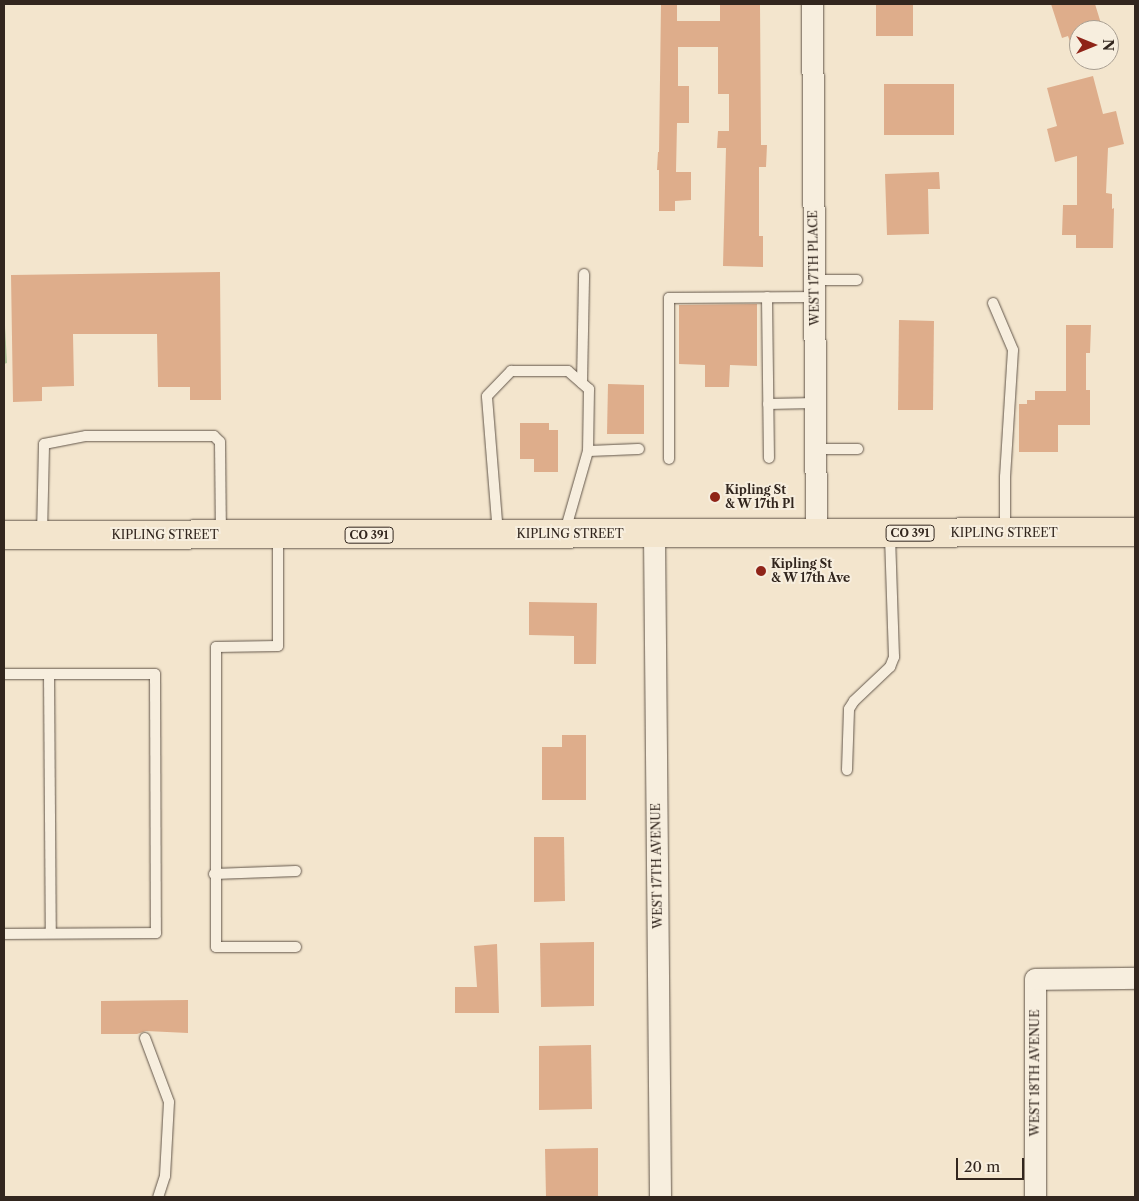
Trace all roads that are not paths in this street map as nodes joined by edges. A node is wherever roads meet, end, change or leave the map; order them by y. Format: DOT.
graph roads {
  1 [pos="812,4"];
  2 [pos="584,274"];
  3 [pos="857,280"];
  4 [pos="814,288"];
  5 [pos="767,297"];
  6 [pos="993,303"];
  7 [pos="582,383"];
  8 [pos="815,403"];
  9 [pos="768,404"];
  10 [pos="858,448"];
  11 [pos="639,449"];
  12 [pos="816,449"];
  13 [pos="588,450"];
  14 [pos="769,458"];
  15 [pos="669,460"];
  16 [pos="1135,532"];
  17 [pos="816,533"];
  18 [pos="890,533"];
  19 [pos="1005,533"];
  20 [pos="564,534"];
  21 [pos="654,534"];
  22 [pos="4,535"];
  23 [pos="42,535"];
  24 [pos="221,535"];
  25 [pos="278,535"];
  26 [pos="498,535"];
  27 [pos="4,674"];
  28 [pos="49,674"];
  29 [pos="847,770"];
  30 [pos="296,871"];
  31 [pos="214,874"];
  32 [pos="51,933"];
  33 [pos="4,934"];
  34 [pos="296,947"];
  35 [pos="1135,978"];
  36 [pos="145,1038"];
  37 [pos="158,1197"];
  38 [pos="660,1197"];
  39 [pos="1035,1197"];
  1 -- 4 [label="street, WEST 17TH PLACE"];
  2 -- 7 [label="lane"];
  3 -- 4 [label="lane"];
  4 -- 5 [label="lane"];
  4 -- 8 [label="street, WEST 17TH PLACE"];
  5 -- 9 [label="lane"];
  5 -- 15 [label="lane"];
  6 -- 19 [label="lane"];
  7 -- 13 [label="lane"];
  7 -- 26 [label="lane"];
  8 -- 9 [label="lane"];
  8 -- 12 [label="street, WEST 17TH PLACE"];
  9 -- 14 [label="lane"];
  10 -- 12 [label="lane"];
  11 -- 13 [label="lane"];
  12 -- 17 [label="street, WEST 17TH PLACE"];
  13 -- 20 [label="lane"];
  16 -- 19 [label="main road, KIPLING STREET / CO 391"];
  17 -- 18 [label="main road, KIPLING STREET / CO 391"];
  17 -- 21 [label="main road, KIPLING STREET / CO 391"];
  18 -- 19 [label="main road, KIPLING STREET / CO 391"];
  18 -- 29 [label="lane"];
  20 -- 21 [label="main road, KIPLING STREET / CO 391"];
  20 -- 26 [label="main road, KIPLING STREET / CO 391"];
  21 -- 38 [label="street, WEST 17TH AVENUE"];
  22 -- 23 [label="main road, KIPLING STREET / CO 391"];
  23 -- 24 [label="main road, KIPLING STREET / CO 391"];
  23 -- 24 [label="lane"];
  24 -- 25 [label="main road, KIPLING STREET / CO 391"];
  25 -- 26 [label="main road, KIPLING STREET / CO 391"];
  25 -- 31 [label="lane"];
  27 -- 28 [label="lane"];
  28 -- 32 [label="lane"];
  28 -- 32 [label="lane"];
  30 -- 31 [label="lane"];
  31 -- 34 [label="lane"];
  32 -- 33 [label="lane"];
  35 -- 39 [label="street, WEST 18TH AVENUE"];
  36 -- 37 [label="lane"];
}
